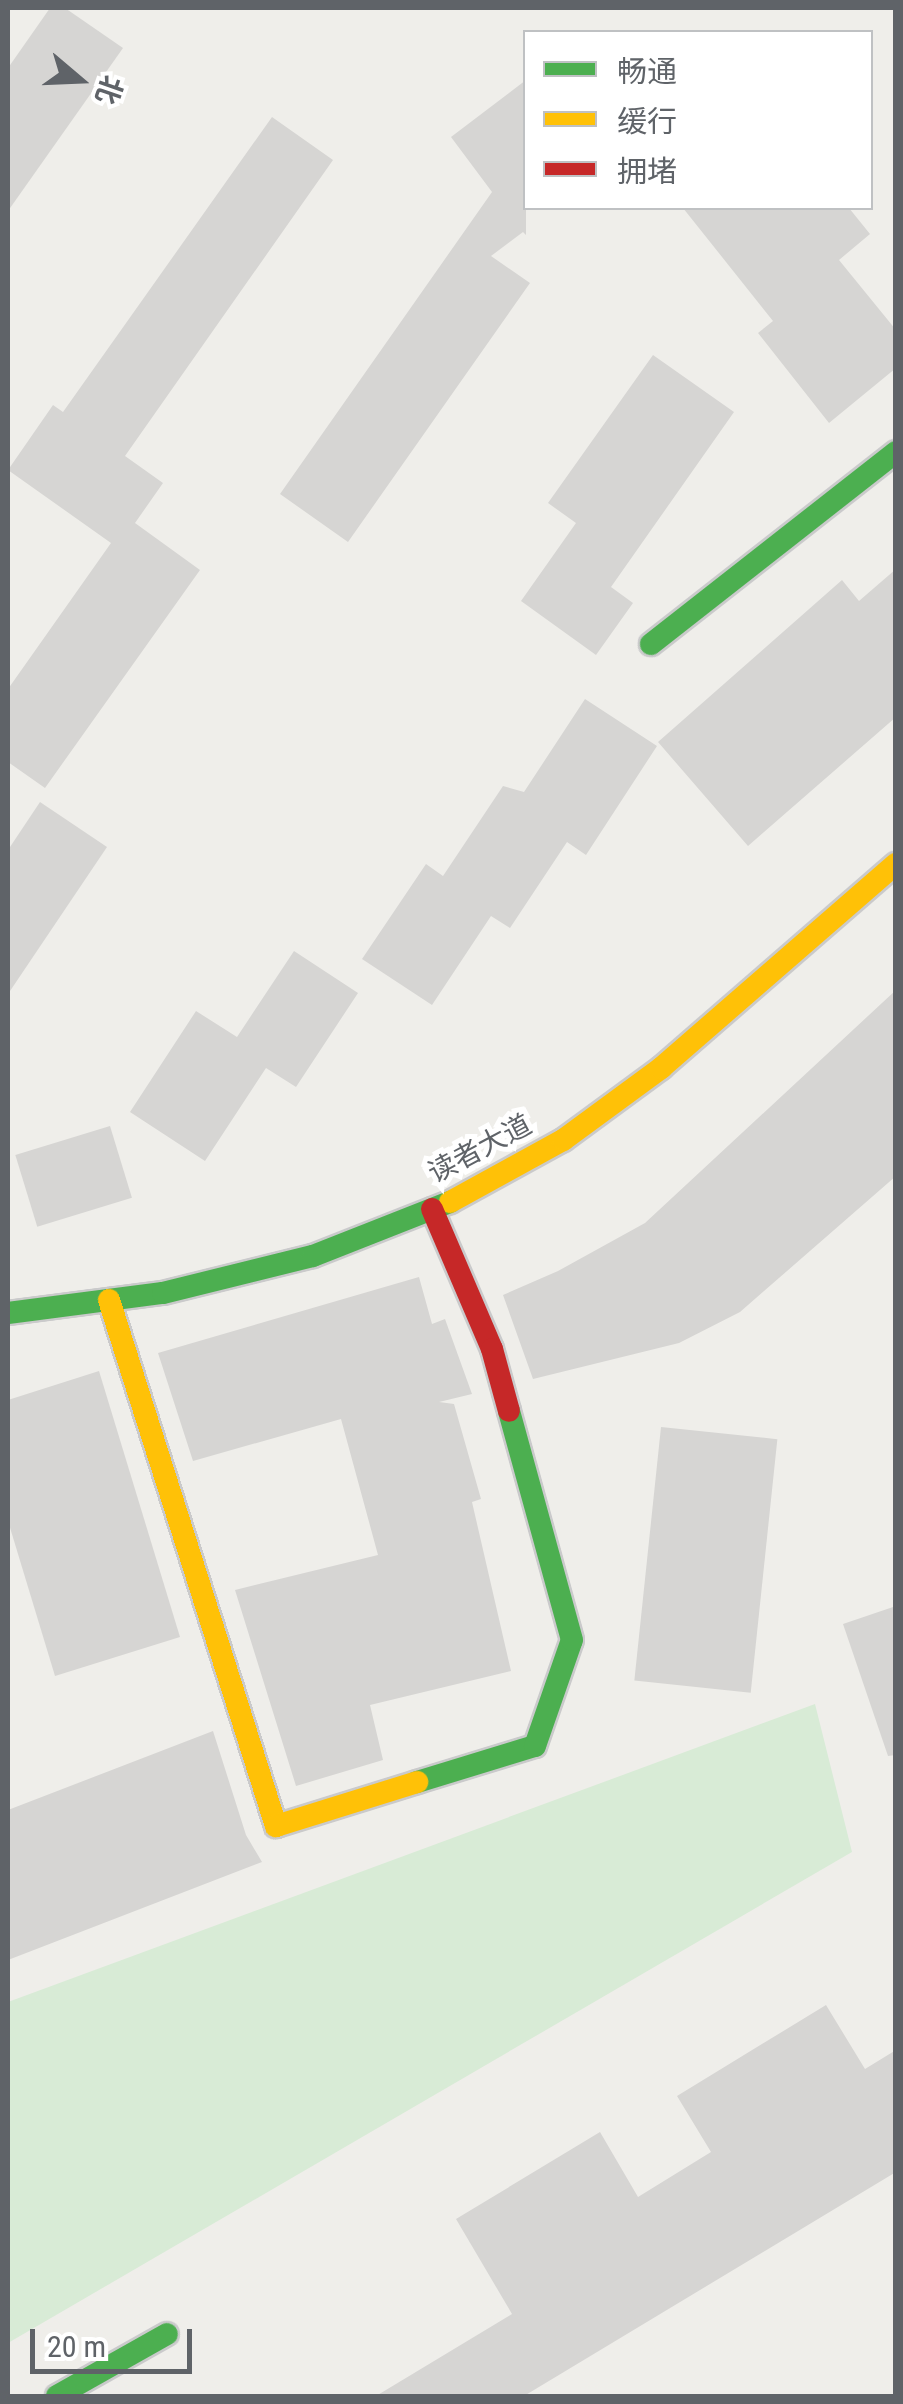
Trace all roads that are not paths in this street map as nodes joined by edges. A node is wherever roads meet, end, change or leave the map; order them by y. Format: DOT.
graph roads {
  1 [pos="896,452"];
  2 [pos="650,644"];
  3 [pos="896,864"];
  4 [pos="432,1209"];
  5 [pos="109,1300"];
  6 [pos="8,1313"];
  7 [pos="167,2334"];
  8 [pos="57,2396"];
  1 -- 2 [label="street"];
  3 -- 4 [label="street, 读者大道"];
  4 -- 5 [label="street, 读者大道"];
  4 -- 5 [label="street"];
  5 -- 6 [label="street, 读者大道"];
  7 -- 8 [label="street"];
}
